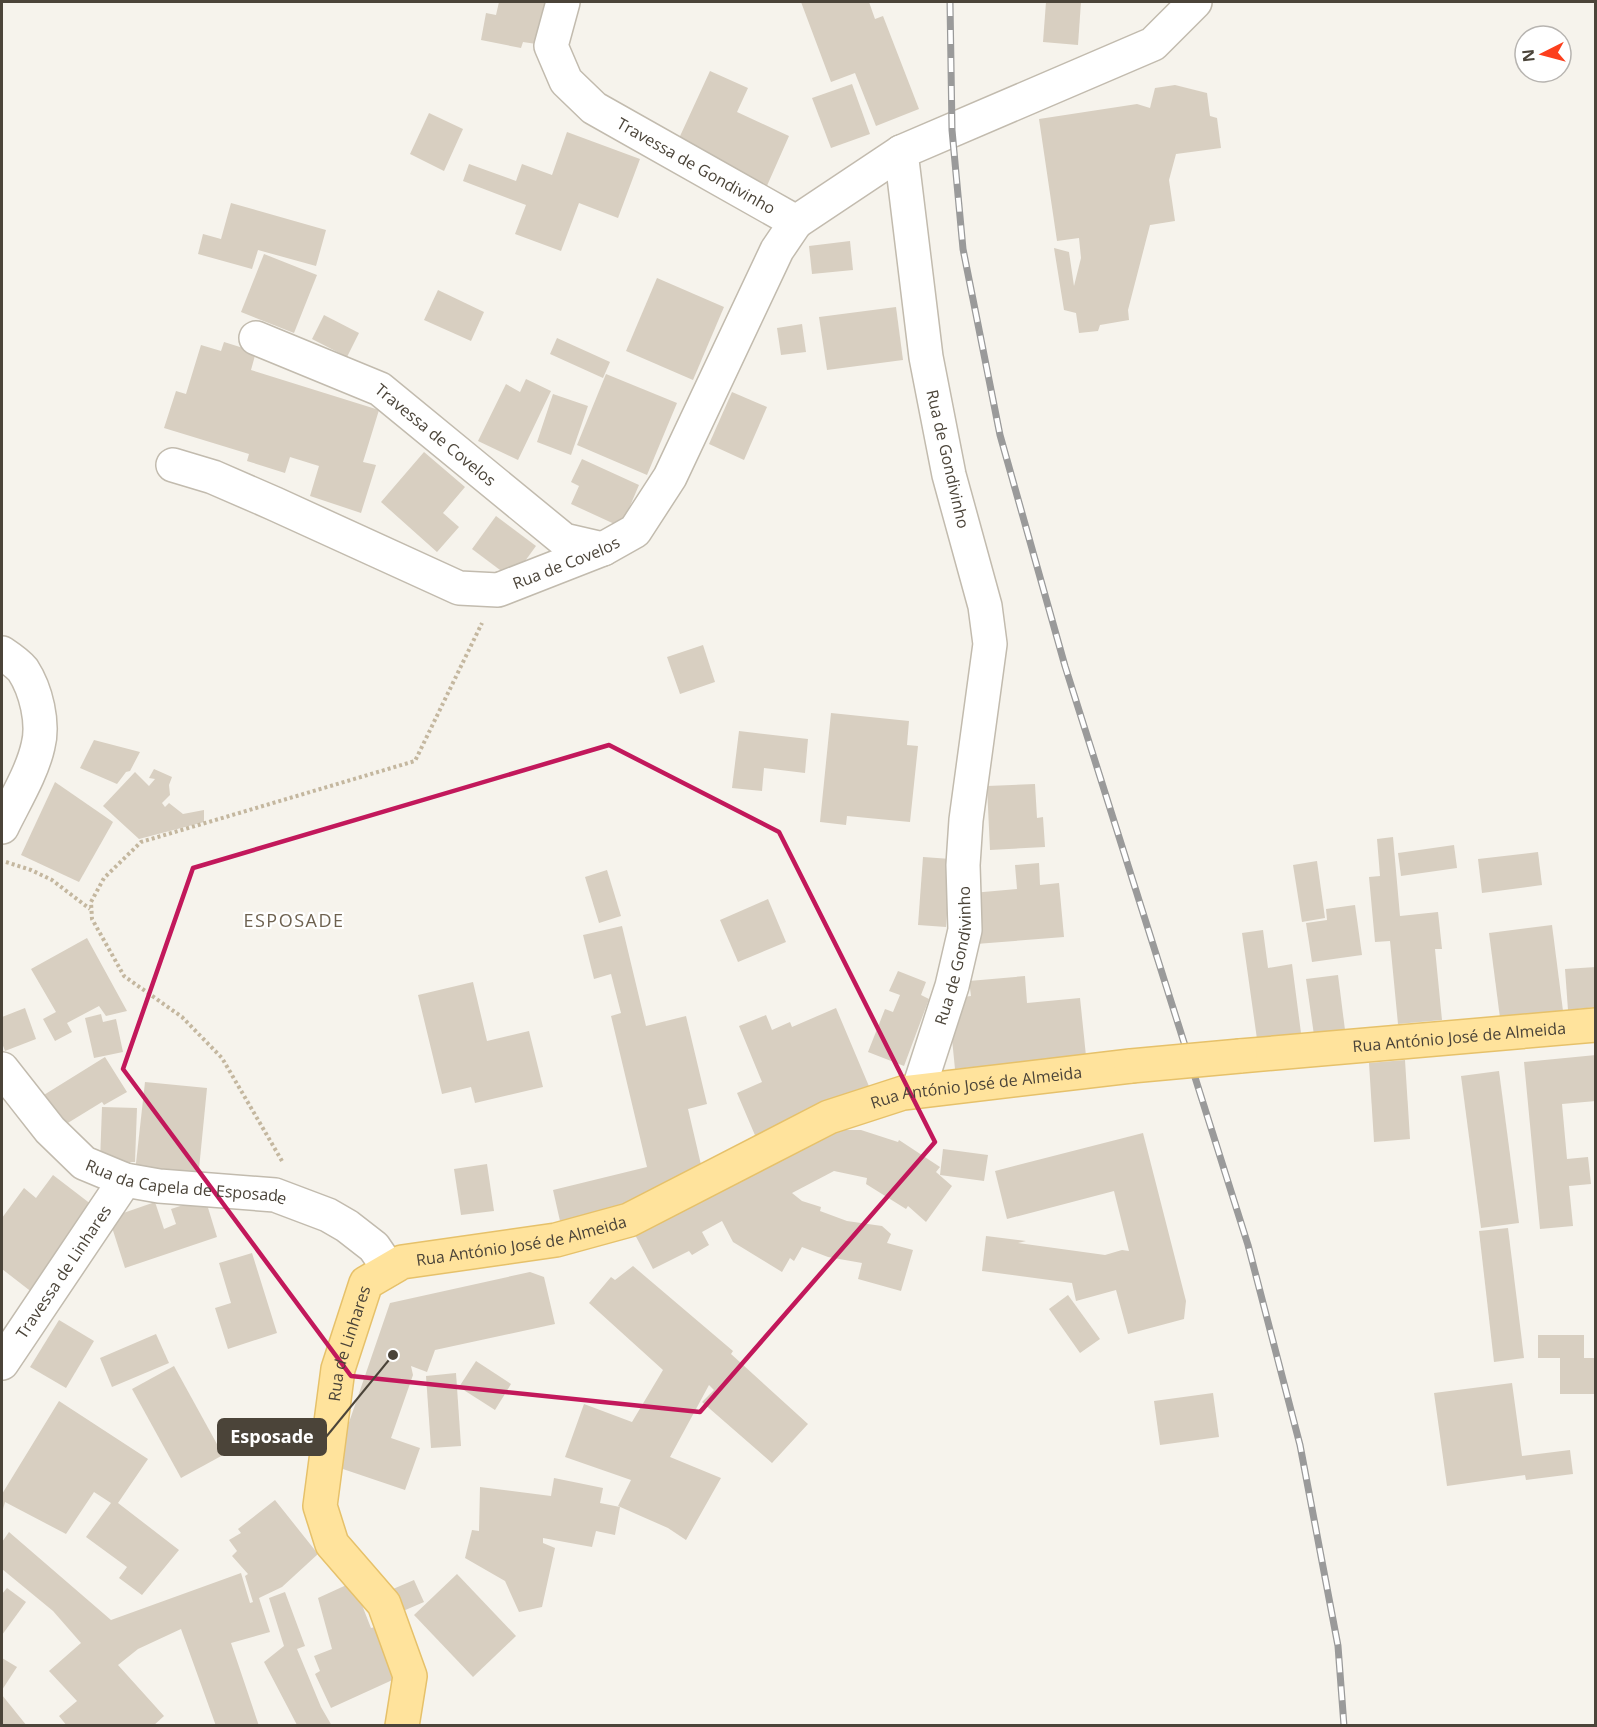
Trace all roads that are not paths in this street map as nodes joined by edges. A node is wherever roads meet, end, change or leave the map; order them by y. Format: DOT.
graph roads {
  1 [pos="563,2"];
  2 [pos="1195,2"];
  3 [pos="901,152"];
  4 [pos="796,222"];
  5 [pos="255,338"];
  6 [pos="173,465"];
  7 [pos="603,549"];
  8 [pos="2,653"];
  9 [pos="2,827"];
  10 [pos="1596,1026"];
  11 [pos="2,1069"];
  12 [pos="918,1091"];
  13 [pos="125,1180"];
  14 [pos="388,1269"];
  15 [pos="2,1363"];
  16 [pos="402,1725"];
  1 -- 4 [label="street, Travessa de Gondivinho"];
  2 -- 3 [label="street"];
  3 -- 4 [label="street, Travessa de Gondivinho"];
  3 -- 12 [label="street, Rua de Gondivinho"];
  4 -- 7 [label="street, Rua de Covelos"];
  5 -- 7 [label="street, Travessa de Covelos"];
  6 -- 7 [label="street, Rua de Covelos"];
  8 -- 9 [label="street"];
  10 -- 12 [label="main road, Rua António José de Almeida, bridge"];
  11 -- 13 [label="street, Rua da Capela de Esposade"];
  12 -- 14 [label="main road, Rua António José de Almeida"];
  13 -- 14 [label="street, Rua da Capela de Esposade"];
  13 -- 15 [label="street, Travessa de Linhares"];
  14 -- 16 [label="main road, Rua de Linhares"];
}
